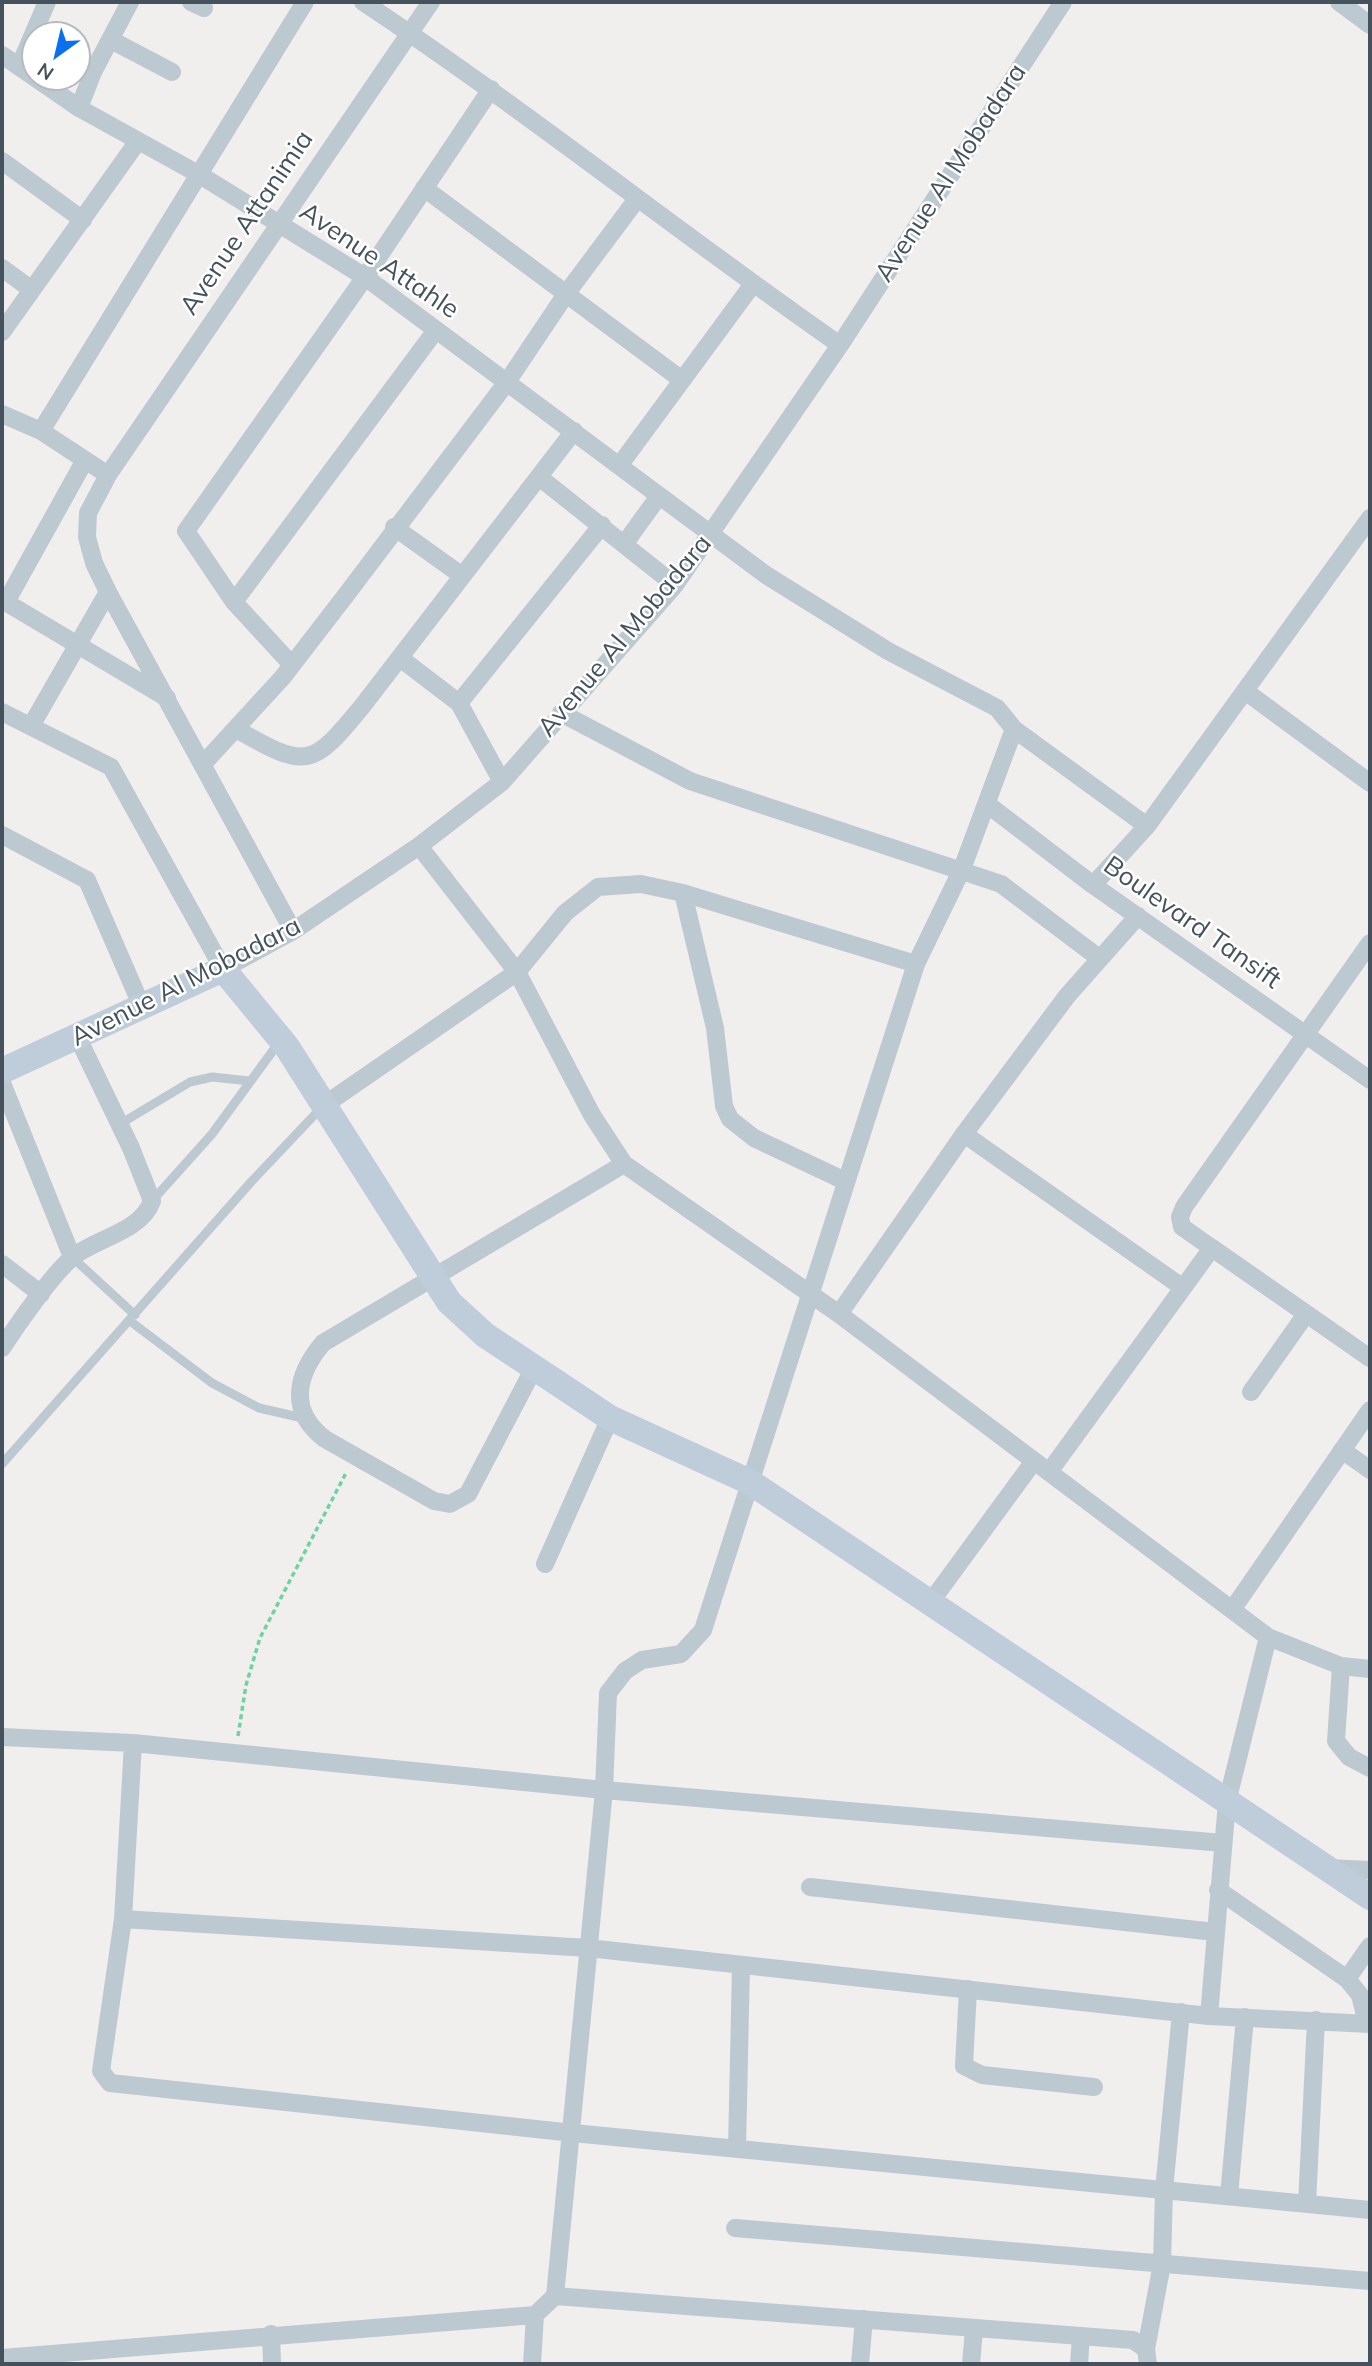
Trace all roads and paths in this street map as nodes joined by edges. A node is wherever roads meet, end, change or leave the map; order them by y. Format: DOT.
graph roads {
  1 [pos="47,2"];
  2 [pos="130,2"];
  3 [pos="305,2"];
  4 [pos="363,2"];
  5 [pos="431,2"];
  6 [pos="1063,2"];
  7 [pos="1339,2"];
  8 [pos="1370,24"];
  9 [pos="409,31"];
  10 [pos="111,40"];
  11 [pos="2,55"];
  12 [pos="19,67"];
  13 [pos="172,72"];
  14 [pos="491,89"];
  15 [pos="79,108"];
  16 [pos="138,141"];
  17 [pos="2,161"];
  18 [pos="200,175"];
  19 [pos="424,188"];
  20 [pos="637,199"];
  21 [pos="83,220"];
  22 [pos="280,225"];
  23 [pos="2,268"];
  24 [pos="365,277"];
  25 [pos="753,284"];
  26 [pos="32,290"];
  27 [pos="566,294"];
  28 [pos="436,330"];
  29 [pos="2,332"];
  30 [pos="840,345"];
  31 [pos="682,380"];
  32 [pos="507,382"];
  33 [pos="2,414"];
  34 [pos="41,431"];
  35 [pos="574,431"];
  36 [pos="85,460"];
  37 [pos="620,466"];
  38 [pos="108,475"];
  39 [pos="539,477"];
  40 [pos="659,496"];
  41 [pos="1370,518"];
  42 [pos="602,524"];
  43 [pos="394,527"];
  44 [pos="711,535"];
  45 [pos="625,543"];
  46 [pos="461,575"];
  47 [pos="675,584"];
  48 [pos="108,592"];
  49 [pos="4,601"];
  50 [pos="234,602"];
  51 [pos="77,645"];
  52 [pos="400,658"];
  53 [pos="292,665"];
  54 [pos="1245,691"];
  55 [pos="167,698"];
  56 [pos="459,703"];
  57 [pos="2,712"];
  58 [pos="561,713"];
  59 [pos="31,726"];
  60 [pos="236,729"];
  61 [pos="1014,729"];
  62 [pos="202,764"];
  63 [pos="502,782"];
  64 [pos="1370,783"];
  65 [pos="987,804"];
  66 [pos="1147,825"];
  67 [pos="2,835"];
  68 [pos="419,846"];
  69 [pos="962,869"];
  70 [pos="1093,885"];
  71 [pos="683,893"];
  72 [pos="1138,916"];
  73 [pos="293,931"];
  74 [pos="1370,943"];
  75 [pos="1099,958"];
  76 [pos="916,964"];
  77 [pos="223,968"];
  78 [pos="517,972"];
  79 [pos="142,1007"];
  80 [pos="1306,1035"];
  81 [pos="78,1038"];
  82 [pos="281,1040"];
  83 [pos="2,1071"];
  84 [pos="1370,1080"];
  85 [pos="250,1082"];
  86 [pos="2,1083"];
  87 [pos="323,1106"];
  88 [pos="120,1124"];
  89 [pos="964,1134"];
  90 [pos="624,1164"];
  91 [pos="845,1181"];
  92 [pos="152,1201"];
  93 [pos="1212,1248"];
  94 [pos="72,1258"];
  95 [pos="2,1265"];
  96 [pos="432,1278"];
  97 [pos="1182,1287"];
  98 [pos="809,1293"];
  99 [pos="41,1294"];
  100 [pos="839,1314"];
  101 [pos="1306,1314"];
  102 [pos="132,1318"];
  103 [pos="2,1348"];
  104 [pos="1370,1358"];
  105 [pos="534,1368"];
  106 [pos="1251,1392"];
  107 [pos="1370,1410"];
  108 [pos="303,1418"];
  109 [pos="610,1418"];
  110 [pos="1342,1450"];
  111 [pos="355,1456"];
  112 [pos="1034,1461"];
  113 [pos="2,1464"];
  114 [pos="1370,1470"];
  115 [pos="1049,1472"];
  116 [pos="750,1482"];
  117 [pos="545,1564"];
  118 [pos="930,1603"];
  119 [pos="1232,1610"];
  120 [pos="1268,1637"];
  121 [pos="1341,1666"];
  122 [pos="1370,1669"];
  123 [pos="2,1737"];
  124 [pos="133,1743"];
  125 [pos="236,1754"];
  126 [pos="1370,1768"];
  127 [pos="604,1790"];
  128 [pos="1227,1802"];
  129 [pos="1223,1843"];
  130 [pos="1327,1868"];
  131 [pos="1370,1870"];
  132 [pos="810,1887"];
  133 [pos="1218,1890"];
  134 [pos="1370,1897"];
  135 [pos="123,1919"];
  136 [pos="1215,1932"];
  137 [pos="1370,1946"];
  138 [pos="588,1948"];
  139 [pos="741,1965"];
  140 [pos="1347,1979"];
  141 [pos="968,1989"];
  142 [pos="1181,2012"];
  143 [pos="1209,2016"];
  144 [pos="1245,2017"];
  145 [pos="1316,2021"];
  146 [pos="1369,2024"];
  147 [pos="1094,2087"];
  148 [pos="573,2133"];
  149 [pos="737,2149"];
  150 [pos="1164,2190"];
  151 [pos="1229,2196"];
  152 [pos="1307,2204"];
  153 [pos="1370,2210"];
  154 [pos="735,2228"];
  155 [pos="1162,2264"];
  156 [pos="1370,2281"];
  157 [pos="555,2296"];
  158 [pos="535,2315"];
  159 [pos="864,2319"];
  160 [pos="974,2330"];
  161 [pos="271,2334"];
  162 [pos="1082,2337"];
  163 [pos="1147,2357"];
  164 [pos="2,2358"];
  165 [pos="27,2360"];
  166 [pos="272,2364"];
  167 [pos="533,2364"];
  168 [pos="860,2364"];
  169 [pos="971,2364"];
  170 [pos="1079,2364"];
  1 -- 12 [label="street"];
  2 -- 10 [label="street"];
  3 -- 18 [label="street"];
  4 -- 9 [label="street"];
  5 -- 9 [label="street, Avenue Attanimia"];
  6 -- 30 [label="street, Avenue Al Mobadara"];
  7 -- 8 [label="street"];
  9 -- 14 [label="street"];
  9 -- 22 [label="street, Avenue Attanimia"];
  10 -- 13 [label="street"];
  10 -- 15 [label="street"];
  11 -- 12 [label="street, Avenue Attahle"];
  12 -- 15 [label="street, Avenue Attahle"];
  14 -- 19 [label="street"];
  14 -- 20 [label="street"];
  15 -- 16 [label="street, Avenue Attahle"];
  16 -- 18 [label="street, Avenue Attahle"];
  16 -- 21 [label="street"];
  17 -- 21 [label="street"];
  18 -- 22 [label="street, Avenue Attahle"];
  18 -- 34 [label="street"];
  19 -- 24 [label="street"];
  19 -- 27 [label="street"];
  20 -- 25 [label="street"];
  20 -- 27 [label="street"];
  21 -- 26 [label="street"];
  22 -- 24 [label="street, Avenue Attahle"];
  22 -- 38 [label="street, Avenue Attanimia"];
  23 -- 26 [label="street"];
  24 -- 28 [label="street, Avenue Attahle"];
  24 -- 50 [label="street"];
  25 -- 30 [label="street"];
  25 -- 31 [label="street"];
  26 -- 29 [label="street"];
  27 -- 31 [label="street"];
  27 -- 32 [label="street"];
  28 -- 32 [label="street, Avenue Attahle"];
  28 -- 50 [label="street"];
  30 -- 44 [label="street, Avenue Al Mobadara"];
  31 -- 37 [label="street"];
  32 -- 35 [label="street, Avenue Attahle"];
  32 -- 43 [label="street"];
  33 -- 34 [label="street"];
  34 -- 36 [label="street"];
  35 -- 37 [label="street, Avenue Attahle"];
  35 -- 39 [label="street"];
  36 -- 38 [label="street"];
  36 -- 49 [label="street"];
  37 -- 40 [label="street, Avenue Attahle"];
  38 -- 48 [label="street, Avenue Attanimia"];
  39 -- 42 [label="street"];
  39 -- 46 [label="street"];
  40 -- 44 [label="street, Avenue Attahle"];
  40 -- 45 [label="street"];
  41 -- 54 [label="street"];
  42 -- 45 [label="street"];
  42 -- 56 [label="street"];
  43 -- 46 [label="street"];
  43 -- 53 [label="street"];
  44 -- 47 [label="street, Avenue Al Mobadara"];
  44 -- 61 [label="street, Avenue Attahle"];
  45 -- 47 [label="street"];
  46 -- 52 [label="street"];
  47 -- 58 [label="street, Avenue Al Mobadara"];
  48 -- 51 [label="street"];
  48 -- 55 [label="street, Avenue Attanimia"];
  49 -- 51 [label="street"];
  50 -- 53 [label="street"];
  51 -- 55 [label="street"];
  51 -- 59 [label="street"];
  52 -- 56 [label="street"];
  52 -- 60 [label="street"];
  53 -- 60 [label="street"];
  54 -- 64 [label="street"];
  54 -- 66 [label="street"];
  55 -- 62 [label="street, Avenue Attanimia"];
  56 -- 63 [label="street"];
  57 -- 59 [label="street"];
  58 -- 63 [label="street, Avenue Al Mobadara"];
  58 -- 69 [label="street"];
  59 -- 77 [label="street"];
  60 -- 62 [label="street"];
  61 -- 65 [label="street"];
  61 -- 66 [label="street, Avenue Attahle"];
  62 -- 73 [label="street, Avenue Attanimia"];
  63 -- 68 [label="street, Avenue Al Mobadara"];
  65 -- 69 [label="street"];
  65 -- 70 [label="street, Boulevard Tansift"];
  66 -- 70 [label="street"];
  67 -- 79 [label="street"];
  68 -- 73 [label="street, Avenue Al Mobadara"];
  68 -- 78 [label="street"];
  69 -- 75 [label="street"];
  69 -- 76 [label="street"];
  70 -- 72 [label="street, Boulevard Tansift"];
  71 -- 76 [label="street"];
  71 -- 78 [label="street"];
  71 -- 91 [label="street"];
  72 -- 75 [label="street"];
  72 -- 80 [label="street, Boulevard Tansift"];
  73 -- 77 [label="street, Avenue Al Mobadara"];
  74 -- 80 [label="street"];
  75 -- 89 [label="street"];
  76 -- 91 [label="street"];
  77 -- 79 [label="street, Avenue Al Mobadara"];
  77 -- 82 [label="street"];
  78 -- 87 [label="street"];
  78 -- 90 [label="street"];
  79 -- 81 [label="street, Avenue Al Mobadara"];
  80 -- 84 [label="street, Boulevard Tansift"];
  80 -- 93 [label="street"];
  81 -- 83 [label="street, Avenue Al Mobadara"];
  81 -- 88 [label="street"];
  82 -- 85 [label="lane"];
  82 -- 87 [label="street"];
  85 -- 88 [label="lane"];
  85 -- 92 [label="lane"];
  86 -- 94 [label="street"];
  87 -- 96 [label="street"];
  87 -- 102 [label="lane"];
  88 -- 92 [label="street"];
  89 -- 97 [label="street"];
  89 -- 100 [label="street"];
  90 -- 96 [label="street"];
  90 -- 98 [label="street"];
  91 -- 98 [label="street"];
  92 -- 94 [label="street"];
  93 -- 97 [label="street"];
  93 -- 101 [label="street"];
  94 -- 99 [label="street"];
  94 -- 102 [label="lane"];
  95 -- 99 [label="street"];
  96 -- 105 [label="street"];
  96 -- 108 [label="street"];
  97 -- 115 [label="street"];
  98 -- 100 [label="street"];
  98 -- 116 [label="street"];
  99 -- 103 [label="street"];
  100 -- 112 [label="street"];
  101 -- 104 [label="street"];
  101 -- 106 [label="street"];
  102 -- 108 [label="lane"];
  102 -- 113 [label="lane"];
  105 -- 109 [label="street"];
  105 -- 111 [label="street"];
  107 -- 110 [label="street"];
  108 -- 111 [label="street"];
  109 -- 116 [label="street"];
  109 -- 117 [label="street"];
  110 -- 114 [label="street"];
  110 -- 119 [label="street"];
  111 -- 125 [label="path"];
  112 -- 115 [label="street"];
  112 -- 118 [label="street"];
  115 -- 119 [label="street"];
  116 -- 118 [label="street"];
  116 -- 127 [label="street"];
  118 -- 128 [label="street"];
  119 -- 120 [label="street"];
  120 -- 121 [label="street"];
  120 -- 128 [label="street"];
  121 -- 122 [label="street"];
  121 -- 126 [label="street"];
  123 -- 124 [label="street"];
  124 -- 125 [label="street"];
  124 -- 135 [label="street"];
  125 -- 127 [label="street"];
  127 -- 129 [label="street"];
  127 -- 138 [label="street"];
  128 -- 129 [label="street"];
  128 -- 130 [label="street"];
  129 -- 133 [label="street"];
  130 -- 131 [label="street"];
  130 -- 134 [label="street"];
  132 -- 136 [label="street"];
  133 -- 136 [label="street"];
  133 -- 140 [label="street"];
  135 -- 138 [label="street"];
  135 -- 148 [label="street"];
  136 -- 143 [label="street"];
  137 -- 140 [label="street"];
  138 -- 139 [label="street"];
  138 -- 148 [label="street"];
  139 -- 141 [label="street"];
  139 -- 149 [label="street"];
  140 -- 146 [label="street"];
  141 -- 142 [label="street"];
  141 -- 147 [label="street"];
  142 -- 143 [label="street"];
  142 -- 150 [label="street"];
  143 -- 144 [label="street"];
  144 -- 145 [label="street"];
  144 -- 151 [label="street"];
  145 -- 146 [label="street"];
  145 -- 152 [label="street"];
  148 -- 149 [label="street"];
  148 -- 157 [label="street"];
  149 -- 150 [label="street"];
  150 -- 151 [label="street"];
  150 -- 155 [label="street"];
  151 -- 152 [label="street"];
  152 -- 153 [label="street"];
  154 -- 155 [label="street"];
  155 -- 156 [label="street"];
  155 -- 163 [label="street"];
  157 -- 158 [label="street"];
  157 -- 159 [label="street"];
  158 -- 161 [label="street"];
  158 -- 167 [label="street"];
  159 -- 160 [label="street"];
  159 -- 168 [label="street"];
  160 -- 162 [label="street"];
  160 -- 169 [label="street"];
  161 -- 165 [label="street"];
  161 -- 166 [label="street"];
  162 -- 163 [label="street"];
  162 -- 170 [label="street"];
  164 -- 165 [label="street"];
}
